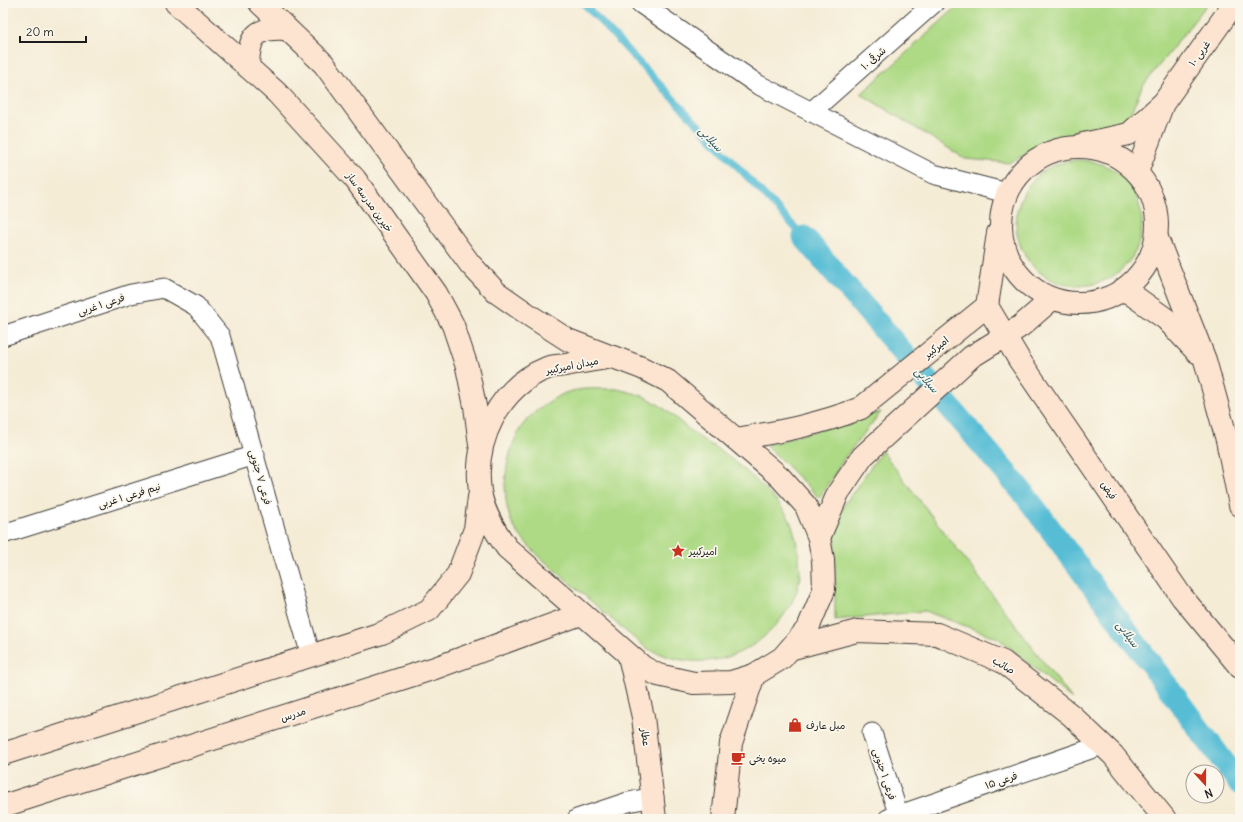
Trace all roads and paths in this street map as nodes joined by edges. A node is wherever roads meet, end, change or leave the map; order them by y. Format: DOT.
graph roads {
  1 [pos="176,3"];
  2 [pos="259,3"];
  3 [pos="640,3"];
  4 [pos="934,3"];
  5 [pos="1235,4"];
  6 [pos="287,29"];
  7 [pos="219,41"];
  8 [pos="248,67"];
  9 [pos="1164,102"];
  10 [pos="811,112"];
  11 [pos="1066,148"];
  12 [pos="1137,172"];
  13 [pos="1007,193"];
  14 [pos="1001,218"];
  15 [pos="1157,238"];
  16 [pos="1124,290"];
  17 [pos="1052,299"];
  18 [pos="196,306"];
  19 [pos="987,306"];
  20 [pos="1006,334"];
  21 [pos="3,336"];
  22 [pos="613,357"];
  23 [pos="1205,360"];
  24 [pos="736,439"];
  25 [pos="480,451"];
  26 [pos="255,455"];
  27 [pos="1236,457"];
  28 [pos="480,492"];
  29 [pos="1240,505"];
  30 [pos="3,534"];
  31 [pos="819,538"];
  32 [pos="581,614"];
  33 [pos="790,649"];
  34 [pos="311,656"];
  35 [pos="629,656"];
  36 [pos="1240,667"];
  37 [pos="754,675"];
  38 [pos="872,733"];
  39 [pos="1102,744"];
  40 [pos="3,754"];
  41 [pos="654,797"];
  42 [pos="3,806"];
  43 [pos="895,818"];
  44 [pos="577,819"];
  45 [pos="655,819"];
  46 [pos="722,819"];
  47 [pos="1165,819"];
  1 -- 7 [label="main road, خیرین مدرسه ساز"];
  2 -- 6 [label="main road"];
  2 -- 7 [label="main road"];
  3 -- 10 [label="street"];
  4 -- 10 [label="street, ۱۰ شرقی"];
  5 -- 9 [label="main road, ۱۰ غربی"];
  6 -- 8 [label="main road"];
  6 -- 22 [label="main road"];
  7 -- 8 [label="main road, خیرین مدرسه ساز"];
  8 -- 25 [label="main road, خیرین مدرسه ساز"];
  9 -- 11 [label="main road"];
  9 -- 12 [label="main road"];
  10 -- 13 [label="street"];
  11 -- 12 [label="main road"];
  11 -- 13 [label="main road"];
  12 -- 15 [label="main road"];
  13 -- 14 [label="main road"];
  14 -- 17 [label="main road"];
  14 -- 19 [label="main road"];
  15 -- 16 [label="main road"];
  15 -- 23 [label="main road"];
  16 -- 17 [label="main road"];
  16 -- 23 [label="main road"];
  17 -- 20 [label="main road"];
  18 -- 21 [label="street, فرعی ۱ غربی"];
  18 -- 26 [label="street, فرعی ۷ جنوبی"];
  19 -- 20 [label="main road, فیض"];
  19 -- 24 [label="main road, امیرکبیر"];
  20 -- 31 [label="main road"];
  20 -- 36 [label="main road, فیض"];
  22 -- 24 [label="main road, میدان امیرکبیر"];
  22 -- 25 [label="main road, میدان امیرکبیر"];
  23 -- 27 [label="main road"];
  24 -- 31 [label="main road, میدان امیرکبیر"];
  25 -- 28 [label="main road, میدان امیرکبیر"];
  26 -- 30 [label="street, نیم فرعی ۱ غربی"];
  26 -- 34 [label="street, فرعی ۷ جنوبی"];
  27 -- 29 [label="main road"];
  28 -- 32 [label="main road, میدان امیرکبیر"];
  28 -- 34 [label="main road"];
  31 -- 33 [label="main road, میدان امیرکبیر"];
  32 -- 35 [label="main road, میدان امیرکبیر"];
  32 -- 42 [label="main road, مدرس"];
  33 -- 37 [label="main road, میدان امیرکبیر"];
  33 -- 39 [label="main road, صائب"];
  34 -- 40 [label="main road"];
  35 -- 37 [label="main road, میدان امیرکبیر"];
  35 -- 41 [label="main road, عطار"];
  37 -- 46 [label="main road"];
  38 -- 43 [label="street, فرعی ۱ جنوبی"];
  39 -- 43 [label="street, فرعی ۱۵"];
  39 -- 47 [label="main road, صائب"];
  41 -- 44 [label="street"];
  41 -- 45 [label="main road, عطار"];
}
